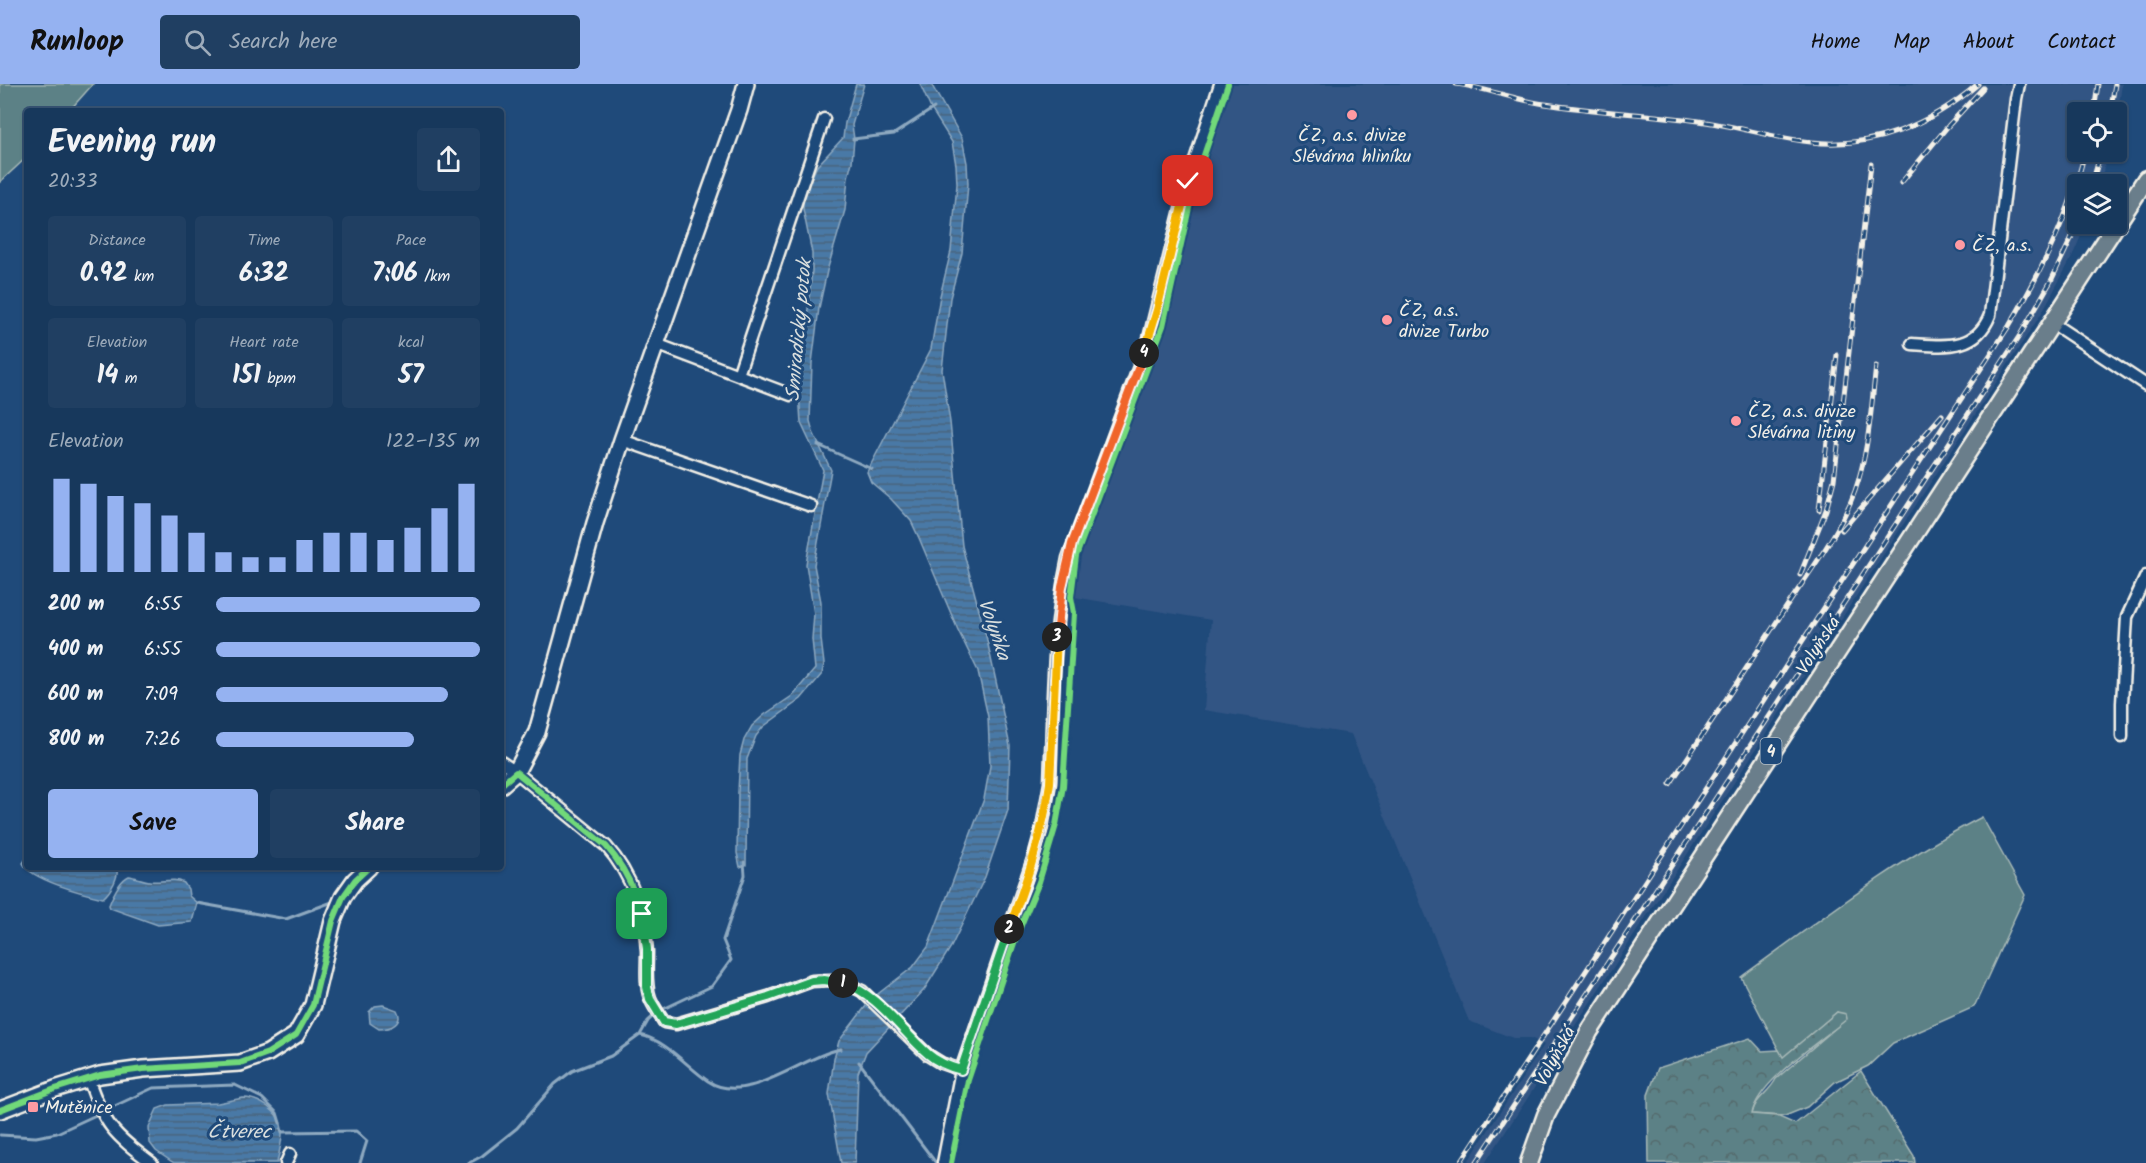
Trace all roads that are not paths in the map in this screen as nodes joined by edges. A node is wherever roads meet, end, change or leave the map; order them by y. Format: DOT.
graph roads {
  1 [pos="746,84"];
  2 [pos="1220,84"];
  3 [pos="2019,84"];
  4 [pos="824,119"];
  5 [pos="2146,179"];
  6 [pos="2052,323"];
  7 [pos="656,344"];
  8 [pos="1912,344"];
  9 [pos="738,375"];
  10 [pos="2146,385"];
  11 [pos="790,395"];
  12 [pos="622,440"];
  13 [pos="811,506"];
  14 [pos="2146,576"];
  15 [pos="2122,737"];
  16 [pos="504,764"];
  17 [pos="516,771"];
  18 [pos="504,782"];
  19 [pos="366,870"];
  20 [pos="961,1070"];
  21 [pos="88,1078"];
  22 [pos="0,1110"];
  23 [pos="944,1159"];
  24 [pos="152,1163"];
  25 [pos="1529,1163"];
  1 -- 7 [label="street"];
  2 -- 20 [label="street"];
  3 -- 8 [label="street"];
  4 -- 9 [label="street"];
  5 -- 6 [label="main road, Volyňská / 4"];
  6 -- 10 [label="street"];
  6 -- 25 [label="main road, Volyňská / 4"];
  7 -- 9 [label="street"];
  7 -- 12 [label="street"];
  9 -- 11 [label="street"];
  12 -- 13 [label="street"];
  12 -- 17 [label="street"];
  14 -- 15 [label="street"];
  16 -- 17 [label="street"];
  17 -- 18 [label="street"];
  17 -- 20 [label="street"];
  19 -- 21 [label="street"];
  20 -- 23 [label="street"];
  21 -- 22 [label="street"];
  21 -- 24 [label="street"];
}
